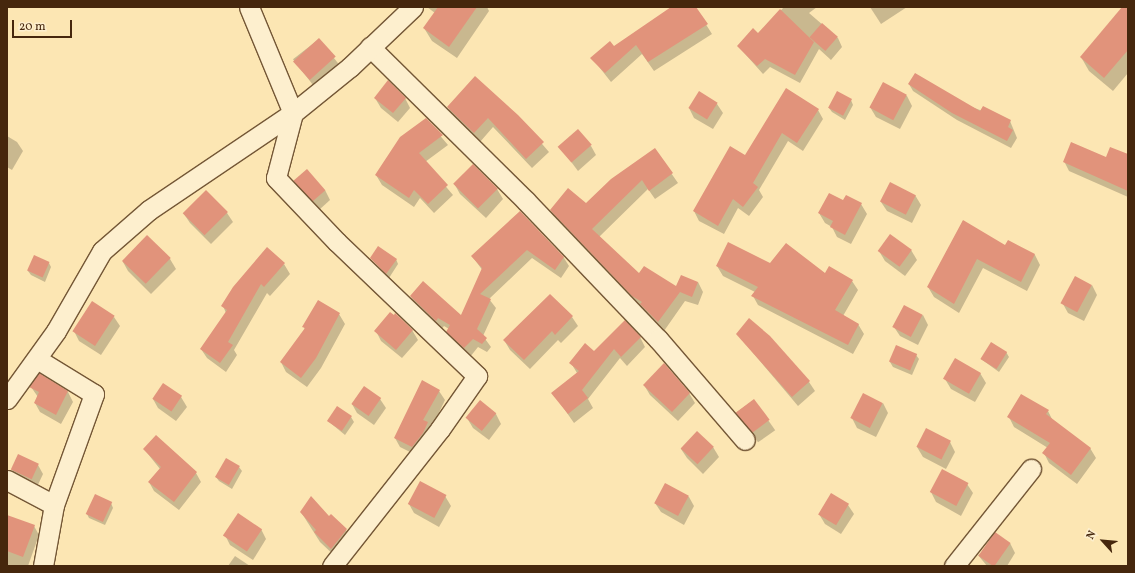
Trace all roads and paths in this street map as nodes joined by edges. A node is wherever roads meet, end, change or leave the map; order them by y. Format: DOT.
graph roads {
  1 [pos="249,7"];
  2 [pos="413,7"];
  3 [pos="370,47"];
  4 [pos="293,113"];
  5 [pos="37,359"];
  6 [pos="7,399"];
  7 [pos="746,440"];
  8 [pos="1031,469"];
  9 [pos="7,480"];
  10 [pos="54,505"];
  11 [pos="43,566"];
  12 [pos="332,566"];
  13 [pos="954,566"];
  1 -- 4 [label="street"];
  2 -- 3 [label="street"];
  3 -- 4 [label="street"];
  3 -- 7 [label="street"];
  4 -- 5 [label="street"];
  4 -- 12 [label="street"];
  5 -- 6 [label="street"];
  5 -- 10 [label="street"];
  8 -- 13 [label="street"];
  9 -- 10 [label="street"];
  10 -- 11 [label="street"];
}
